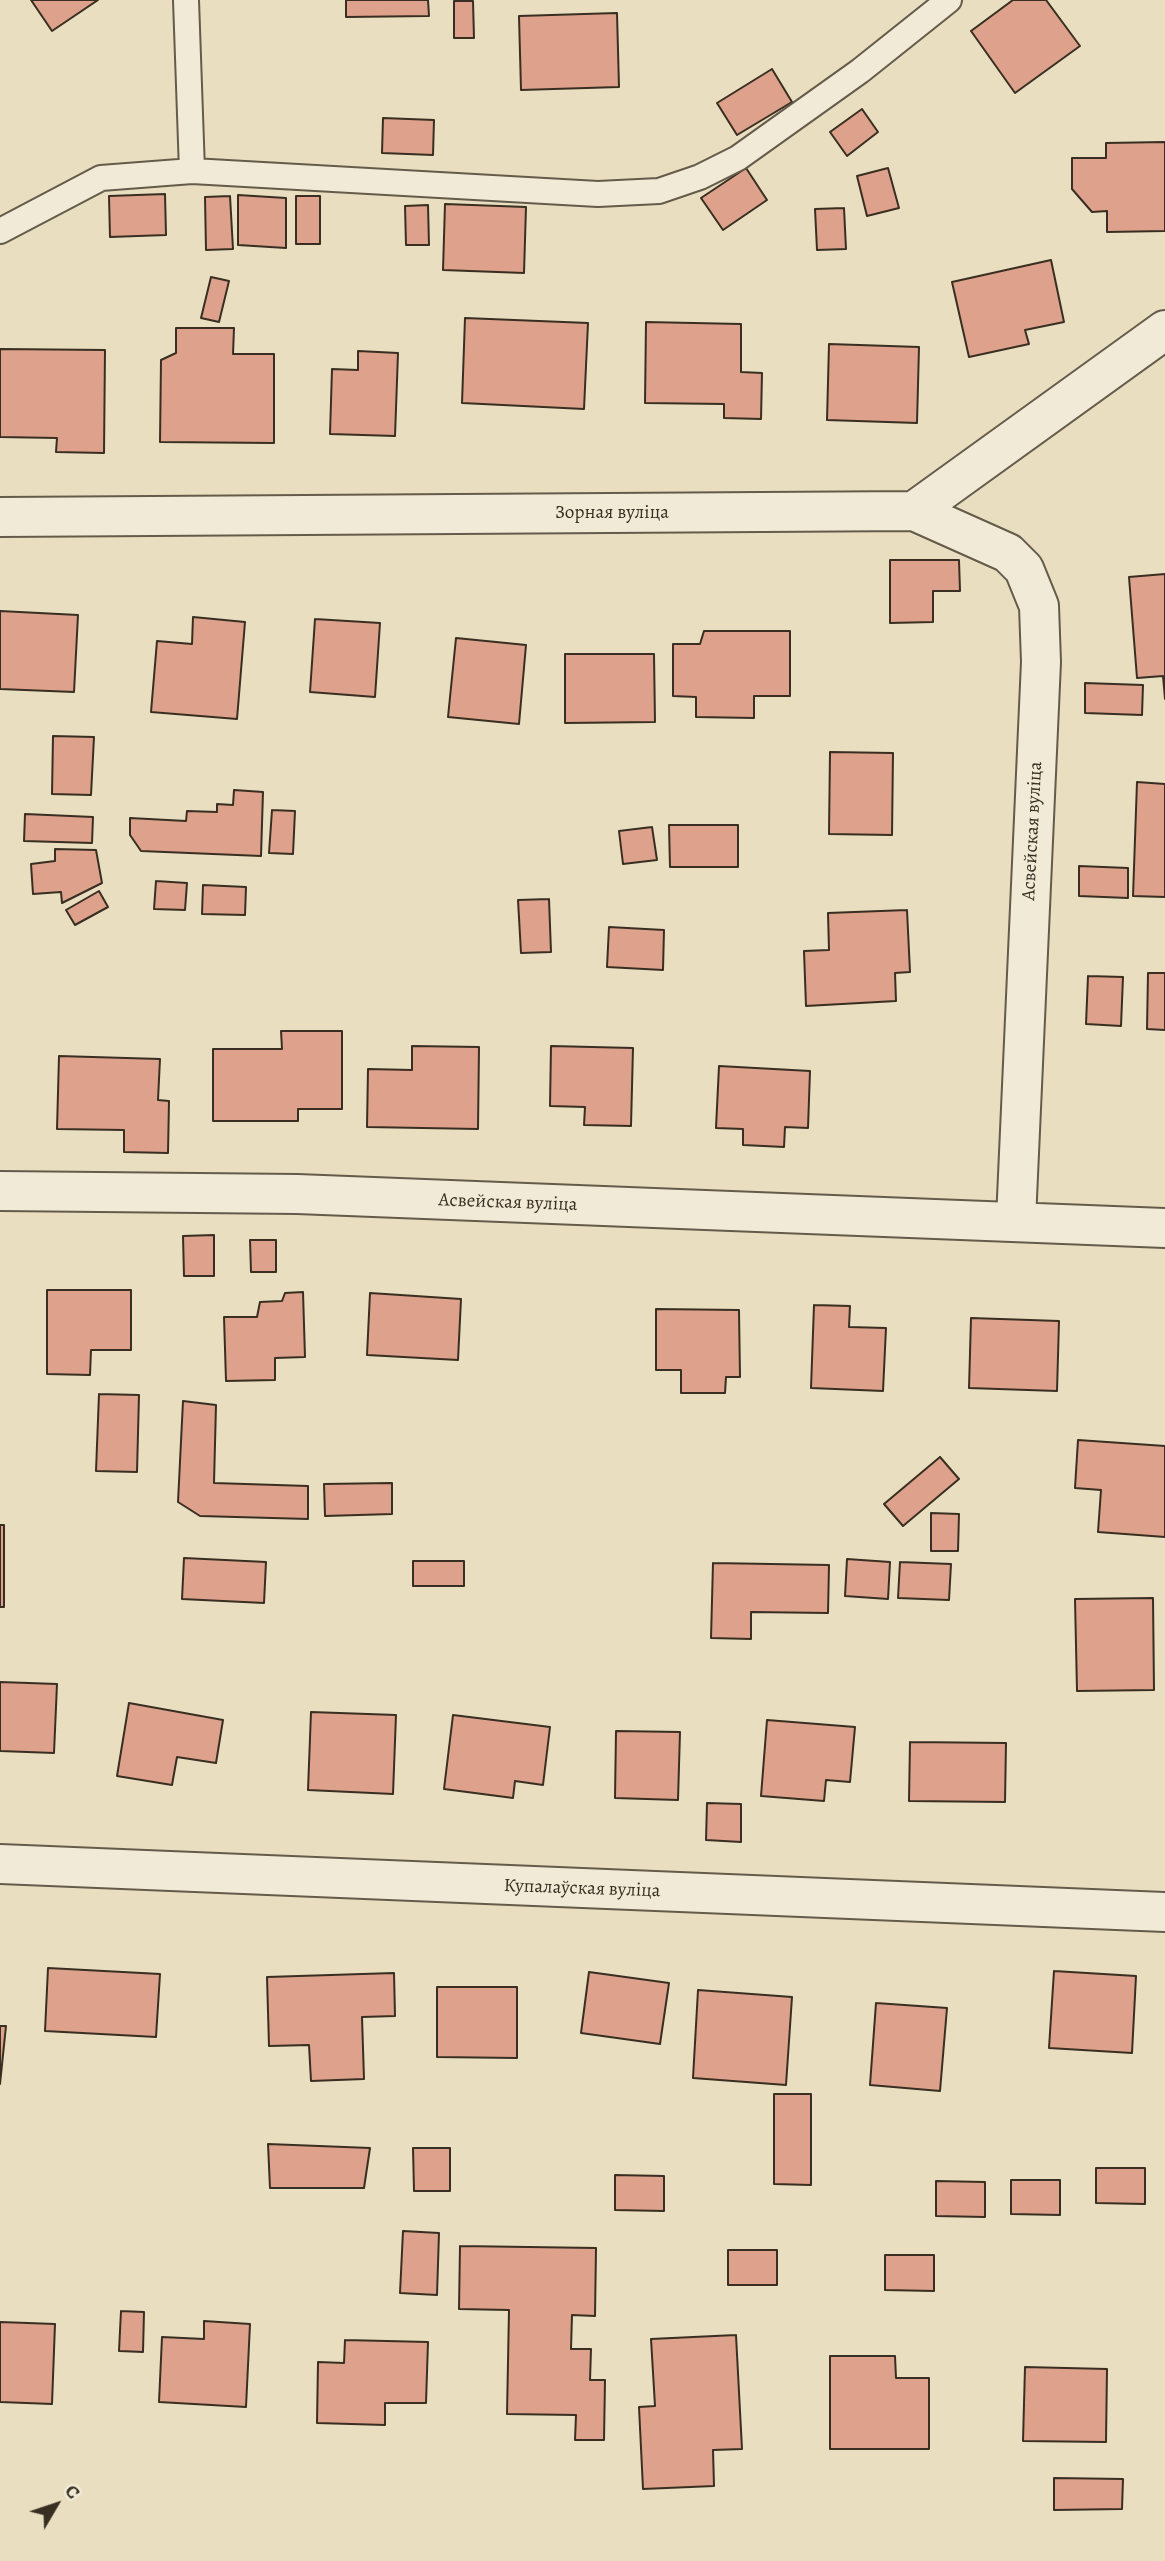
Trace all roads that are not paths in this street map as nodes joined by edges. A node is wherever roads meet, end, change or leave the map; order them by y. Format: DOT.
graph roads {
  1 [pos="186,0"];
  2 [pos="949,0"];
  3 [pos="192,170"];
  4 [pos="0,231"];
  5 [pos="1165,330"];
  6 [pos="915,511"];
  7 [pos="0,517"];
  8 [pos="0,1191"];
  9 [pos="1016,1220"];
  10 [pos="1165,1227"];
  11 [pos="0,1864"];
  12 [pos="1165,1912"];
  1 -- 3 [label="lane"];
  2 -- 3 [label="lane"];
  3 -- 4 [label="lane"];
  5 -- 6 [label="street"];
  6 -- 7 [label="street, Зорная вуліца"];
  6 -- 9 [label="street, Асвейская вуліца"];
  8 -- 9 [label="street, Асвейская вуліца"];
  9 -- 10 [label="street, Асвейская вуліца"];
  11 -- 12 [label="street, Купалаўская вуліца"];
}
